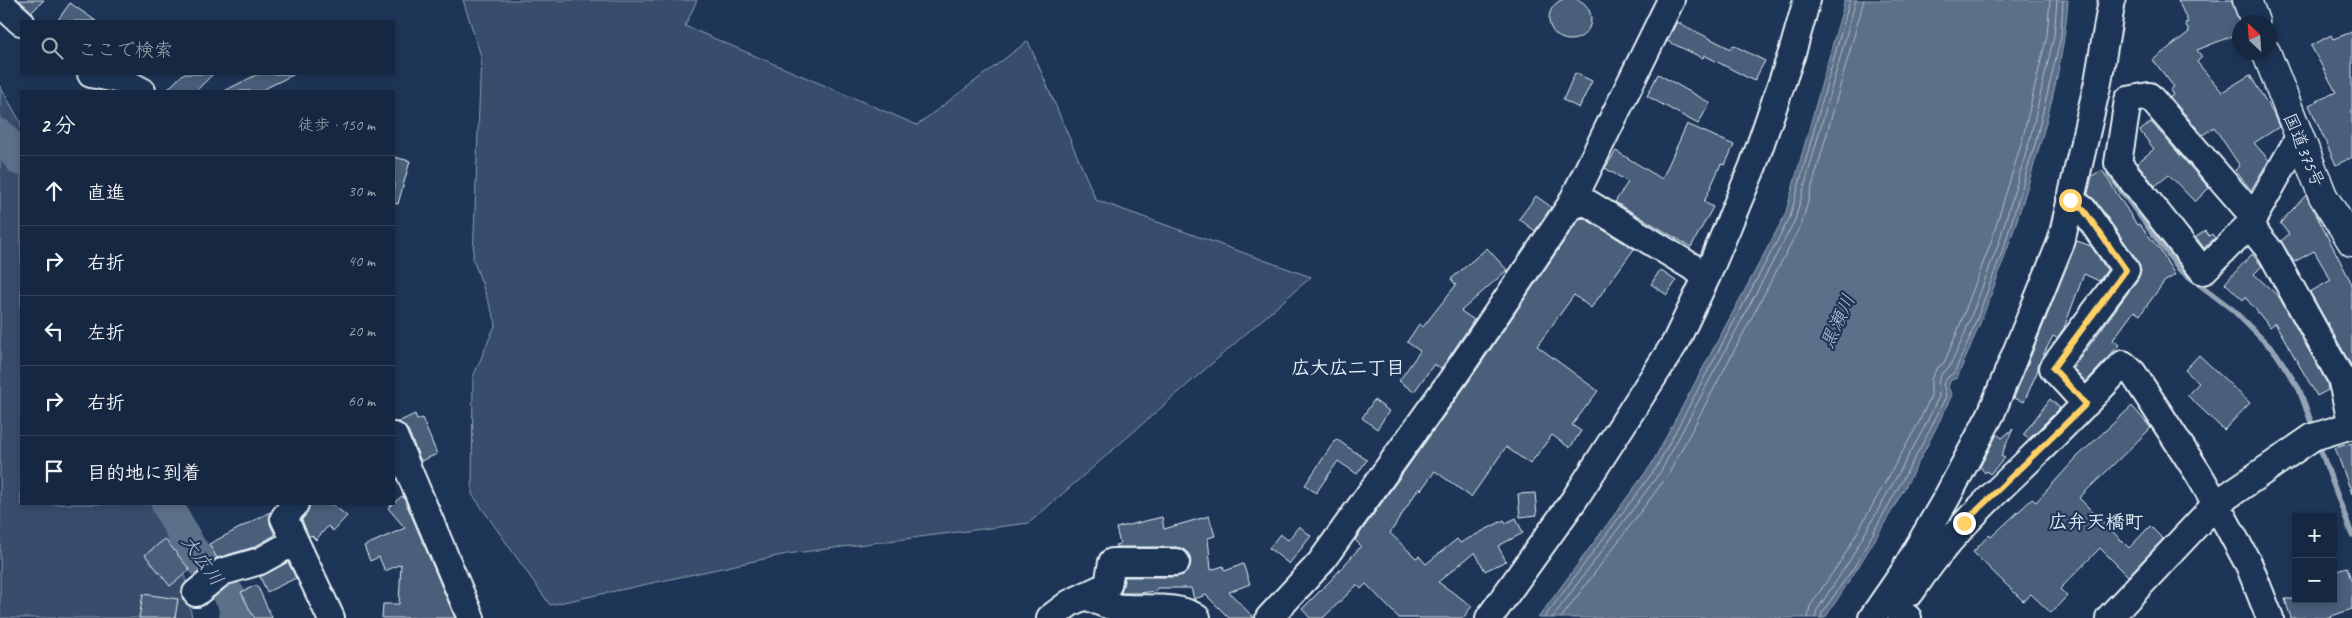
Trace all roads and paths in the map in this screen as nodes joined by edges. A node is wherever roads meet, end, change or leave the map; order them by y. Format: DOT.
graph roads {
  1 [pos="1671,0"];
  2 [pos="1807,0"];
  3 [pos="2112,0"];
  4 [pos="2247,0"];
  5 [pos="0,3"];
  6 [pos="2252,15"];
  7 [pos="20,21"];
  8 [pos="2269,60"];
  9 [pos="96,75"];
  10 [pos="140,90"];
  11 [pos="2299,137"];
  12 [pos="2070,200"];
  13 [pos="1570,206"];
  14 [pos="2252,221"];
  15 [pos="2352,242"];
  16 [pos="1707,276"];
  17 [pos="2086,404"];
  18 [pos="2352,425"];
  19 [pos="395,438"];
  20 [pos="2216,504"];
  21 [pos="293,505"];
  22 [pos="294,542"];
  23 [pos="1176,562"];
  24 [pos="196,594"];
  25 [pos="1086,596"];
  26 [pos="1891,611"];
  27 [pos="331,618"];
  28 [pos="471,618"];
  29 [pos="1050,618"];
  30 [pos="1197,618"];
  31 [pos="1269,618"];
  32 [pos="1489,618"];
  33 [pos="2109,618"];
  34 [pos="2270,618"];
  1 -- 13 [label="street"];
  2 -- 16 [label="street"];
  3 -- 12 [label="street"];
  4 -- 6 [label="highway"];
  5 -- 7 [label="street"];
  8 -- 11 [label="highway, 国道375号"];
  9 -- 10 [label="street"];
  11 -- 14 [label="street"];
  11 -- 15 [label="highway, 国道375号"];
  12 -- 17 [label="street"];
  12 -- 26 [label="street"];
  13 -- 16 [label="street"];
  13 -- 31 [label="street"];
  14 -- 14 [label="street"];
  14 -- 18 [label="street"];
  16 -- 32 [label="street"];
  17 -- 20 [label="street"];
  17 -- 26 [label="street"];
  18 -- 20 [label="street"];
  19 -- 28 [label="street"];
  20 -- 33 [label="street"];
  20 -- 34 [label="street"];
  21 -- 22 [label="street"];
  22 -- 24 [label="street"];
  22 -- 27 [label="street"];
  23 -- 25 [label="street"];
  25 -- 29 [label="street"];
  25 -- 30 [label="street"];
}
